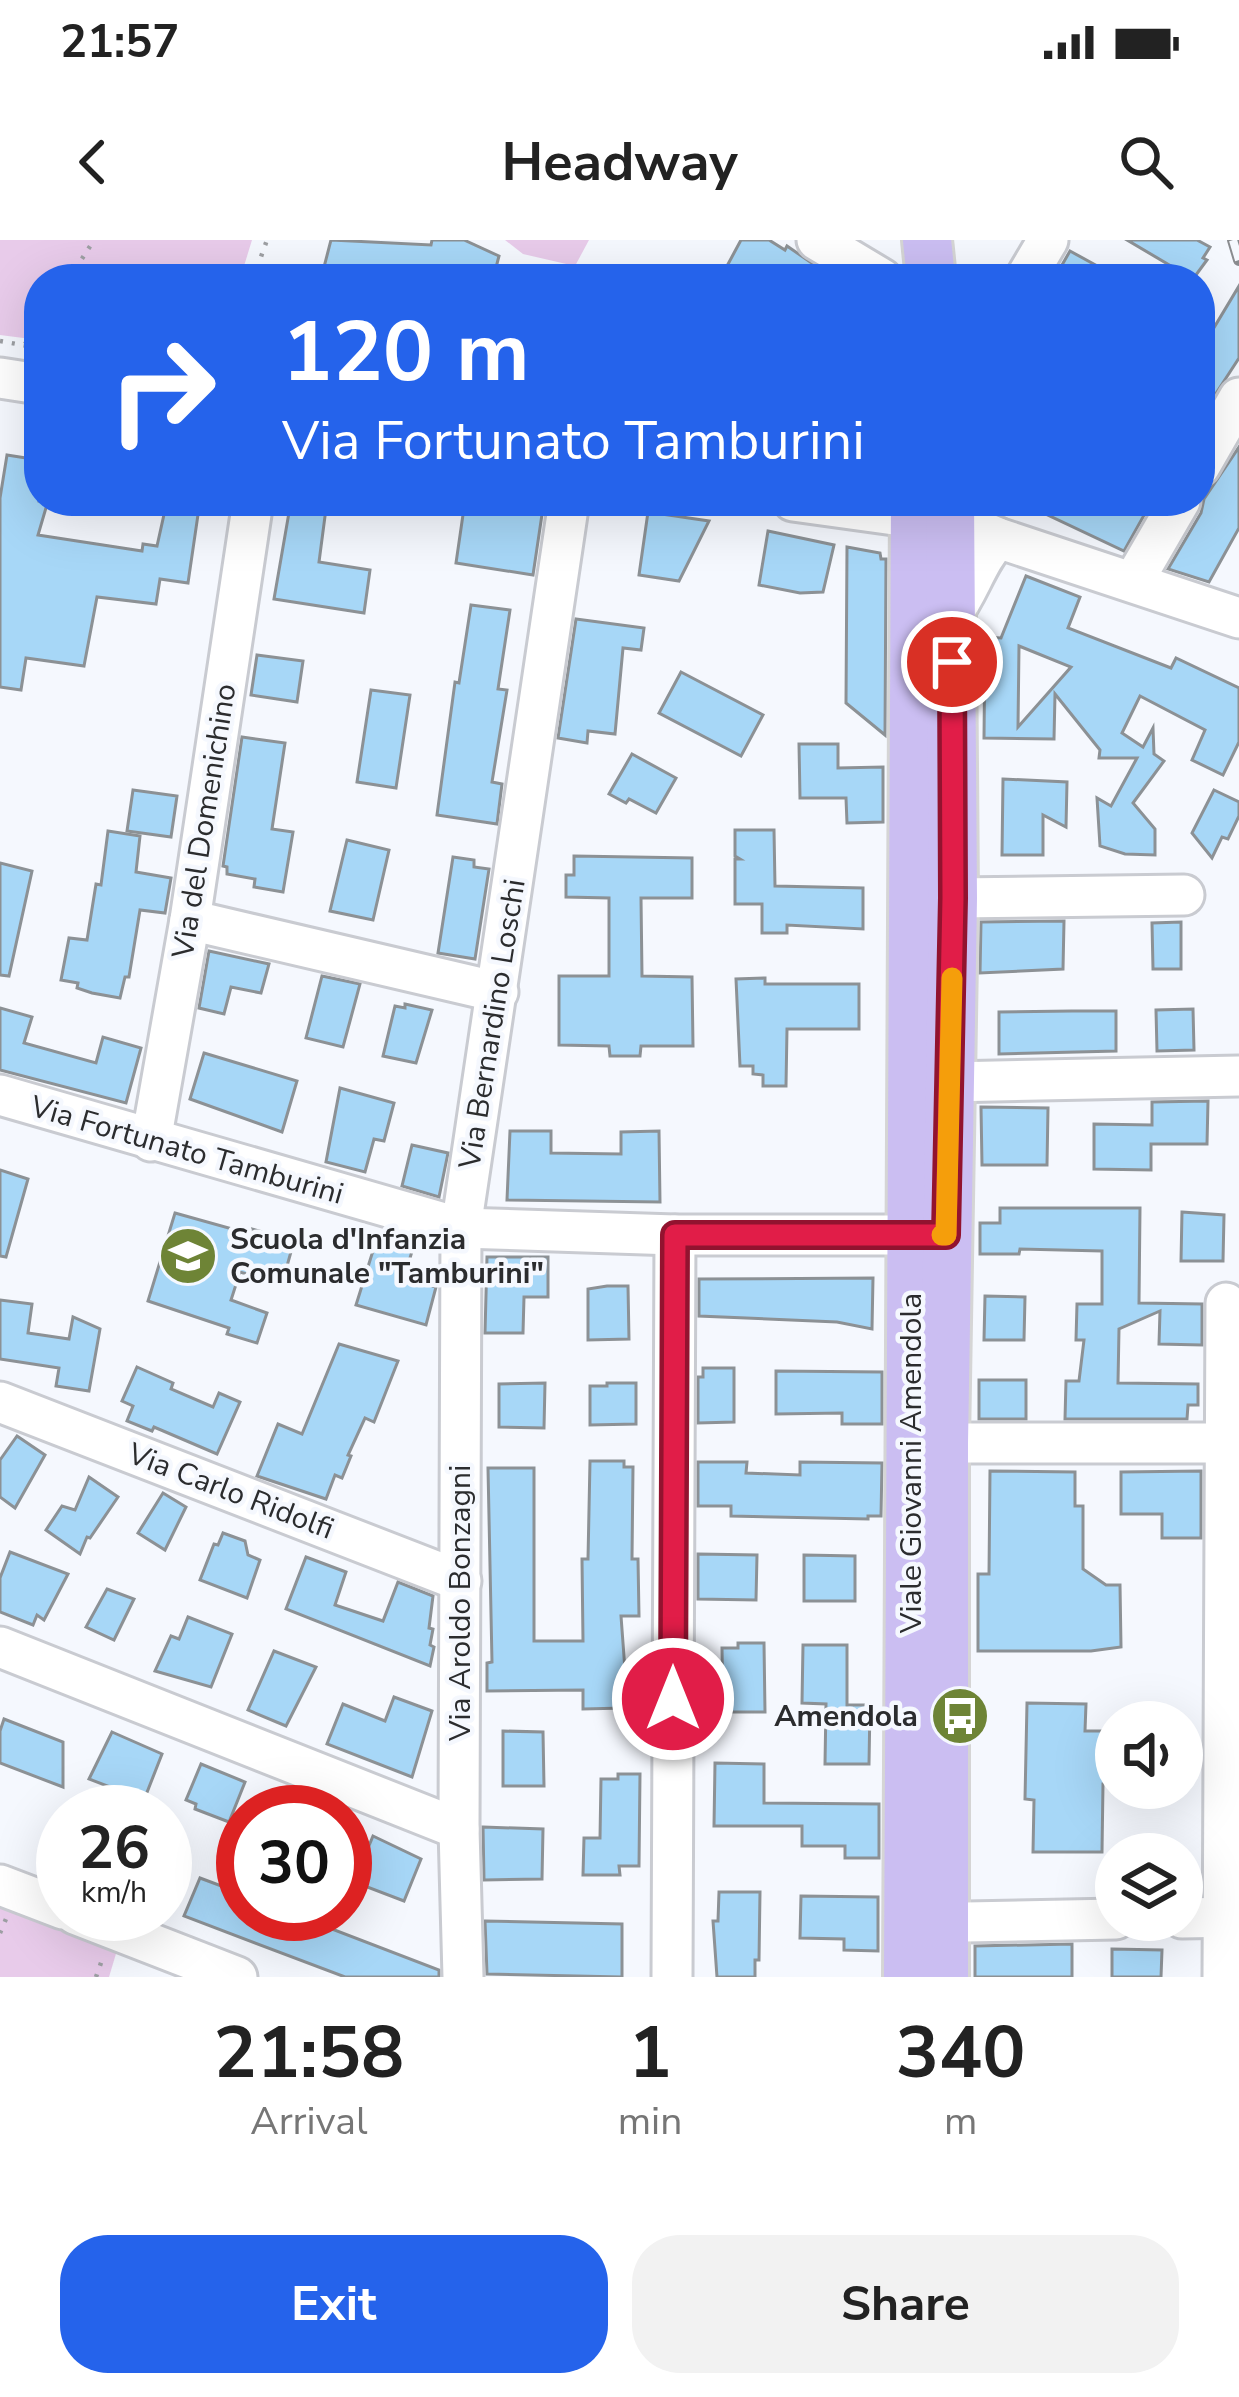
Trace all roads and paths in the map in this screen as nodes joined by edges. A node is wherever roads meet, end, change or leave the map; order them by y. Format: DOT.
graph roads {
  1 [pos="817,240"];
  2 [pos="857,264"];
  3 [pos="0,341"];
  4 [pos="24,346"];
  5 [pos="1239,398"];
  6 [pos="1215,440"];
  7 [pos="251,516"];
  8 [pos="567,516"];
  9 [pos="933,516"];
  10 [pos="934,516"];
  11 [pos="949,516"];
  12 [pos="1171,516"];
  13 [pos="998,538"];
  14 [pos="1133,582"];
  15 [pos="952,614"];
  16 [pos="1239,617"];
  17 [pos="1184,895"];
  18 [pos="953,898"];
  19 [pos="190,920"];
  20 [pos="498,992"];
  21 [pos="1239,1076"];
  22 [pos="950,1082"];
  23 [pos="0,1095"];
  24 [pos="151,1141"];
  25 [pos="461,1228"];
  26 [pos="675,1235"];
  27 [pos="929,1235"];
  28 [pos="1226,1303"];
  29 [pos="0,1402"];
  30 [pos="944,1443"];
  31 [pos="1232,1443"];
  32 [pos="461,1581"];
  33 [pos="0,1647"];
  34 [pos="458,1829"];
  35 [pos="0,1886"];
  36 [pos="36,1900"];
  37 [pos="1231,1917"];
  38 [pos="1095,1919"];
  39 [pos="926,1923"];
  40 [pos="144,1941"];
  41 [pos="237,1977"];
  42 [pos="463,1977"];
  43 [pos="672,1977"];
  44 [pos="908,1977"];
  45 [pos="944,1977"];
  46 [pos="1223,1977"];
  1 -- 2 [label="street"];
  3 -- 4 [label="path"];
  5 -- 6 [label="street"];
  7 -- 19 [label="street, Via del Domenichino"];
  8 -- 20 [label="street, Via Bernardino Loschi"];
  9 -- 27 [label="main road, Viale Giovanni Amendola"];
  10 -- 15 [label="main road, Viale Giovanni Amendola"];
  11 -- 13 [label="street"];
  12 -- 14 [label="street"];
  13 -- 14 [label="street"];
  13 -- 15 [label="street"];
  14 -- 16 [label="street"];
  15 -- 18 [label="main road, Viale Giovanni Amendola"];
  17 -- 18 [label="street"];
  18 -- 22 [label="main road, Viale Giovanni Amendola"];
  19 -- 20 [label="street"];
  19 -- 24 [label="street, Via del Domenichino"];
  20 -- 25 [label="street, Via Bernardino Loschi"];
  21 -- 22 [label="street"];
  22 -- 27 [label="main road, Viale Giovanni Amendola"];
  23 -- 24 [label="street, Via Fortunato Tamburini"];
  24 -- 25 [label="street, Via Fortunato Tamburini"];
  25 -- 26 [label="street, Via Fortunato Tamburini"];
  25 -- 32 [label="street, Via Aroldo Bonzagni"];
  26 -- 27 [label="street, Via Fortunato Tamburini"];
  26 -- 43 [label="street"];
  27 -- 30 [label="main road, Viale Giovanni Amendola"];
  27 -- 39 [label="main road, Viale Giovanni Amendola"];
  28 -- 31 [label="street"];
  29 -- 32 [label="street, Via Carlo Ridolfi"];
  30 -- 31 [label="street"];
  30 -- 39 [label="main road, Viale Giovanni Amendola"];
  31 -- 37 [label="street"];
  32 -- 34 [label="street, Via Aroldo Bonzagni"];
  33 -- 34 [label="street"];
  34 -- 42 [label="street, Via Aroldo Bonzagni"];
  35 -- 36 [label="street"];
  37 -- 46 [label="street"];
  38 -- 39 [label="street"];
  39 -- 44 [label="main road, Viale Giovanni Amendola"];
  39 -- 45 [label="main road, Viale Giovanni Amendola"];
  40 -- 41 [label="street"];
}
